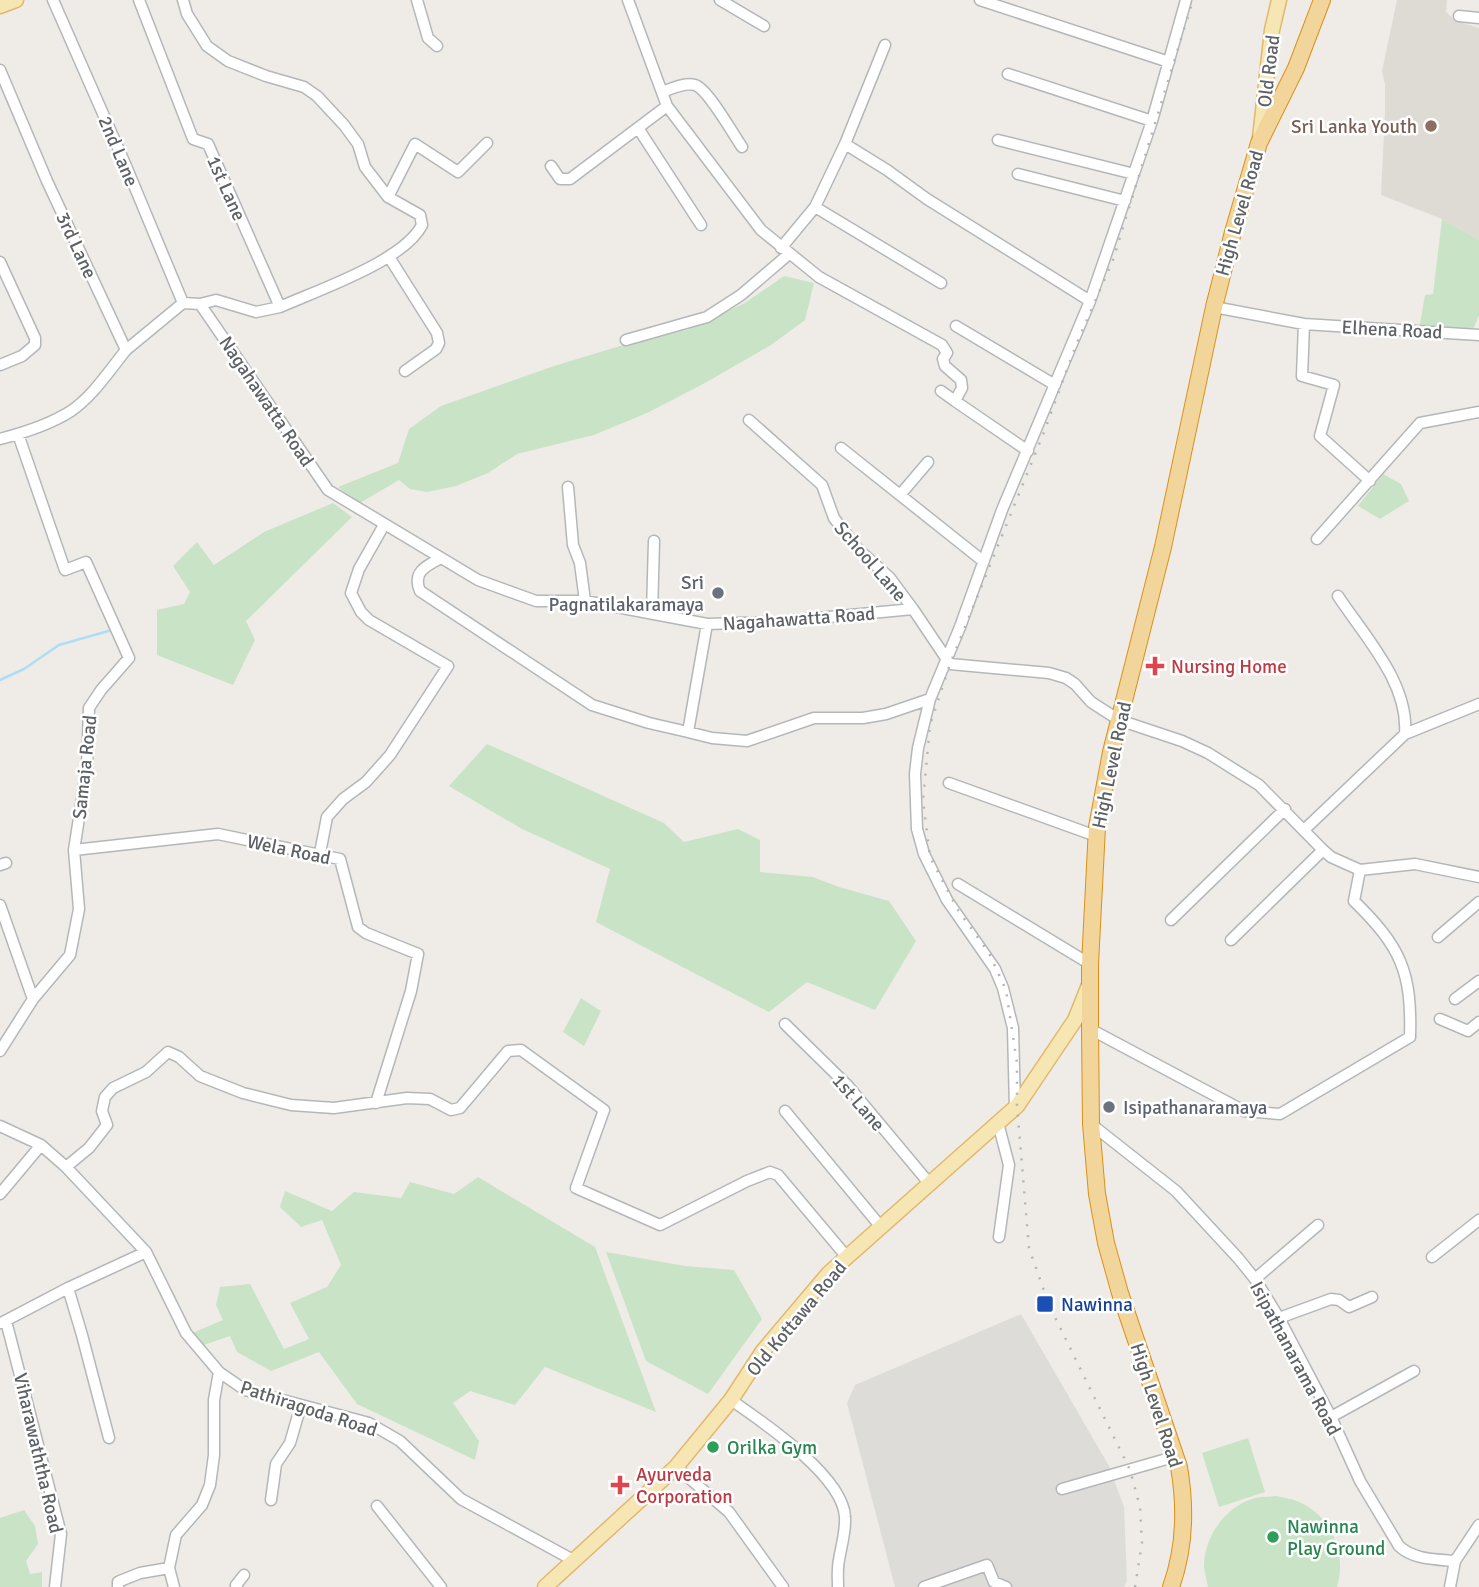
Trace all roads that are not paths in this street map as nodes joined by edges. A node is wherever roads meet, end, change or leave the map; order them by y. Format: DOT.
graph roads {
  1 [pos="16,0"];
  2 [pos="53,0"];
  3 [pos="139,0"];
  4 [pos="183,0"];
  5 [pos="416,0"];
  6 [pos="628,0"];
  7 [pos="720,0"];
  8 [pos="981,0"];
  9 [pos="1186,0"];
  10 [pos="1279,0"];
  11 [pos="1322,0"];
  12 [pos="0,6"];
  13 [pos="1458,16"];
  14 [pos="1479,18"];
  15 [pos="764,26"];
  16 [pos="885,45"];
  17 [pos="437,46"];
  18 [pos="1169,62"];
  19 [pos="0,70"];
  20 [pos="1008,74"];
  21 [pos="662,92"];
  22 [pos="667,106"];
  23 [pos="1152,121"];
  24 [pos="638,128"];
  25 [pos="998,140"];
  26 [pos="487,143"];
  27 [pos="1259,143"];
  28 [pos="845,144"];
  29 [pos="742,147"];
  30 [pos="551,166"];
  31 [pos="1018,174"];
  32 [pos="1134,174"];
  33 [pos="388,197"];
  34 [pos="1125,201"];
  35 [pos="815,207"];
  36 [pos="701,225"];
  37 [pos="785,251"];
  38 [pos="389,257"];
  39 [pos="0,262"];
  40 [pos="941,283"];
  41 [pos="1090,301"];
  42 [pos="183,303"];
  43 [pos="200,304"];
  44 [pos="280,307"];
  45 [pos="1214,307"];
  46 [pos="1304,324"];
  47 [pos="957,326"];
  48 [pos="1479,335"];
  49 [pos="626,340"];
  50 [pos="126,350"];
  51 [pos="0,365"];
  52 [pos="405,371"];
  53 [pos="1055,385"];
  54 [pos="941,391"];
  55 [pos="955,401"];
  56 [pos="1479,412"];
  57 [pos="749,420"];
  58 [pos="18,434"];
  59 [pos="1,437"];
  60 [pos="841,448"];
  61 [pos="1028,451"];
  62 [pos="928,462"];
  63 [pos="1370,481"];
  64 [pos="568,487"];
  65 [pos="900,495"];
  66 [pos="384,525"];
  67 [pos="1317,539"];
  68 [pos="654,541"];
  69 [pos="441,558"];
  70 [pos="983,561"];
  71 [pos="1339,596"];
  72 [pos="585,601"];
  73 [pos="913,609"];
  74 [pos="652,613"];
  75 [pos="707,624"];
  76 [pos="947,660"];
  77 [pos="930,699"];
  78 [pos="1479,704"];
  79 [pos="1119,720"];
  80 [pos="688,732"];
  81 [pos="1405,734"];
  82 [pos="949,783"];
  83 [pos="1284,808"];
  84 [pos="1304,830"];
  85 [pos="1096,836"];
  86 [pos="74,850"];
  87 [pos="1323,850"];
  88 [pos="320,853"];
  89 [pos="1360,870"];
  90 [pos="1479,877"];
  91 [pos="958,884"];
  92 [pos="1479,902"];
  93 [pos="0,905"];
  94 [pos="1171,920"];
  95 [pos="1438,937"];
  96 [pos="1231,940"];
  97 [pos="1090,964"];
  98 [pos="1090,981"];
  99 [pos="1479,981"];
  100 [pos="33,999"];
  101 [pos="1455,999"];
  102 [pos="1440,1019"];
  103 [pos="1479,1022"];
  104 [pos="785,1024"];
  105 [pos="1090,1029"];
  106 [pos="0,1051"];
  107 [pos="376,1103"];
  108 [pos="1015,1108"];
  109 [pos="785,1111"];
  110 [pos="998,1123"];
  111 [pos="1091,1124"];
  112 [pos="0,1126"];
  113 [pos="41,1145"];
  114 [pos="66,1167"];
  115 [pos="929,1183"];
  116 [pos="0,1194"];
  117 [pos="1479,1220"];
  118 [pos="1318,1225"];
  119 [pos="881,1227"];
  120 [pos="999,1237"];
  121 [pos="146,1252"];
  122 [pos="846,1256"];
  123 [pos="1432,1257"];
  124 [pos="1255,1279"];
  125 [pos="68,1288"];
  126 [pos="1371,1297"];
  127 [pos="1279,1318"];
  128 [pos="3,1322"];
  129 [pos="1414,1371"];
  130 [pos="219,1372"];
  131 [pos="731,1400"];
  132 [pos="301,1405"];
  133 [pos="1331,1418"];
  134 [pos="109,1438"];
  135 [pos="1177,1456"];
  136 [pos="676,1466"];
  137 [pos="1062,1489"];
  138 [pos="271,1500"];
  139 [pos="377,1506"];
  140 [pos="1479,1525"];
  141 [pos="573,1560"];
  142 [pos="1455,1561"];
  143 [pos="169,1568"];
  144 [pos="244,1575"];
  145 [pos="550,1585"];
  146 [pos="55,1587"];
  147 [pos="118,1587"];
  148 [pos="174,1587"];
  149 [pos="237,1587"];
  150 [pos="442,1587"];
  151 [pos="783,1587"];
  152 [pos="838,1587"];
  153 [pos="924,1587"];
  154 [pos="1006,1587"];
  155 [pos="1171,1587"];
  156 [pos="1450,1587"];
  1 -- 12 [label="main road"];
  2 -- 42 [label="street, 2nd Lane"];
  3 -- 44 [label="street, 1st Lane"];
  4 -- 33 [label="street"];
  5 -- 17 [label="street"];
  6 -- 21 [label="street"];
  7 -- 15 [label="street"];
  8 -- 18 [label="street"];
  9 -- 18 [label="street"];
  10 -- 27 [label="main road, Old Road"];
  11 -- 27 [label="highway, High Level Road"];
  13 -- 14 [label="street"];
  16 -- 28 [label="street"];
  18 -- 23 [label="street"];
  19 -- 50 [label="street, 3rd Lane"];
  20 -- 23 [label="street"];
  21 -- 22 [label="street"];
  21 -- 29 [label="street"];
  22 -- 24 [label="street"];
  22 -- 37 [label="street"];
  23 -- 32 [label="street"];
  24 -- 30 [label="street"];
  24 -- 36 [label="street"];
  25 -- 32 [label="street"];
  26 -- 33 [label="street"];
  27 -- 45 [label="highway, High Level Road"];
  28 -- 35 [label="street"];
  28 -- 41 [label="street"];
  31 -- 34 [label="street"];
  32 -- 34 [label="street"];
  33 -- 38 [label="street"];
  34 -- 41 [label="street"];
  35 -- 37 [label="street"];
  35 -- 40 [label="street"];
  37 -- 49 [label="street"];
  37 -- 55 [label="street"];
  38 -- 44 [label="street"];
  38 -- 52 [label="street"];
  39 -- 51 [label="street"];
  41 -- 53 [label="street"];
  42 -- 43 [label="street"];
  42 -- 50 [label="street"];
  43 -- 44 [label="street"];
  43 -- 66 [label="street, Nagahawatta Road"];
  45 -- 46 [label="street, Elhena Road"];
  45 -- 79 [label="highway, High Level Road"];
  46 -- 48 [label="street, Elhena Road"];
  46 -- 63 [label="street"];
  47 -- 53 [label="street"];
  50 -- 58 [label="street"];
  53 -- 61 [label="street"];
  54 -- 55 [label="street"];
  55 -- 61 [label="street"];
  56 -- 63 [label="street"];
  57 -- 73 [label="street, School Lane"];
  58 -- 59 [label="street"];
  58 -- 86 [label="street, Samaja Road"];
  60 -- 65 [label="street"];
  61 -- 70 [label="street"];
  62 -- 65 [label="street"];
  63 -- 67 [label="street"];
  64 -- 72 [label="street"];
  65 -- 70 [label="street"];
  66 -- 69 [label="street, Nagahawatta Road"];
  66 -- 88 [label="street"];
  68 -- 74 [label="street"];
  69 -- 72 [label="street, Nagahawatta Road"];
  69 -- 80 [label="street"];
  70 -- 76 [label="street"];
  71 -- 81 [label="street"];
  72 -- 74 [label="street, Nagahawatta Road"];
  73 -- 75 [label="street, Nagahawatta Road"];
  73 -- 76 [label="street"];
  74 -- 75 [label="street, Nagahawatta Road"];
  75 -- 80 [label="street"];
  76 -- 77 [label="street"];
  76 -- 79 [label="street"];
  77 -- 80 [label="street"];
  77 -- 108 [label="street"];
  78 -- 81 [label="street"];
  79 -- 83 [label="street"];
  79 -- 85 [label="highway, High Level Road"];
  81 -- 84 [label="street"];
  82 -- 85 [label="street"];
  83 -- 84 [label="street"];
  83 -- 94 [label="street"];
  84 -- 87 [label="street"];
  85 -- 97 [label="highway, High Level Road"];
  86 -- 88 [label="street, Wela Road"];
  86 -- 100 [label="street, Samaja Road"];
  87 -- 89 [label="street"];
  87 -- 96 [label="street"];
  88 -- 107 [label="street, Wela Road"];
  89 -- 90 [label="street"];
  89 -- 105 [label="street"];
  91 -- 97 [label="street"];
  92 -- 95 [label="street"];
  93 -- 100 [label="street"];
  97 -- 98 [label="highway, High Level Road"];
  98 -- 105 [label="highway, High Level Road"];
  98 -- 108 [label="main road, Old Kottawa Road"];
  99 -- 101 [label="street"];
  100 -- 106 [label="street, Samaja Road"];
  102 -- 103 [label="street"];
  104 -- 115 [label="street, 1st Lane"];
  105 -- 111 [label="highway, High Level Road"];
  107 -- 114 [label="street"];
  107 -- 122 [label="street"];
  108 -- 110 [label="main road, Old Kottawa Road"];
  109 -- 119 [label="street"];
  110 -- 115 [label="main road, Old Kottawa Road"];
  110 -- 120 [label="street"];
  111 -- 124 [label="street, Isipathanarama Road"];
  111 -- 135 [label="highway, High Level Road"];
  112 -- 113 [label="street, Pathiragoda Road"];
  113 -- 114 [label="street, Pathiragoda Road"];
  113 -- 116 [label="street"];
  114 -- 121 [label="street, Pathiragoda Road"];
  115 -- 119 [label="main road, Old Kottawa Road"];
  117 -- 123 [label="street"];
  118 -- 124 [label="street"];
  119 -- 122 [label="main road, Old Kottawa Road"];
  121 -- 125 [label="street"];
  121 -- 130 [label="street, Pathiragoda Road"];
  122 -- 131 [label="main road, Old Kottawa Road"];
  124 -- 127 [label="street, Isipathanarama Road"];
  125 -- 128 [label="street"];
  125 -- 134 [label="street"];
  126 -- 127 [label="street"];
  127 -- 133 [label="street, Isipathanarama Road"];
  128 -- 146 [label="street, Viharawaththa Road"];
  129 -- 133 [label="street"];
  130 -- 132 [label="street, Pathiragoda Road"];
  130 -- 143 [label="street"];
  131 -- 136 [label="main road, Old Kottawa Road"];
  131 -- 152 [label="street"];
  132 -- 138 [label="street"];
  132 -- 141 [label="street, Pathiragoda Road"];
  133 -- 142 [label="street, Isipathanarama Road"];
  135 -- 137 [label="street"];
  135 -- 155 [label="highway, High Level Road"];
  136 -- 141 [label="main road, Old Kottawa Road"];
  136 -- 151 [label="street"];
  139 -- 150 [label="street"];
  140 -- 142 [label="street"];
  141 -- 145 [label="main road, Old Kottawa Road"];
  142 -- 156 [label="street"];
  143 -- 147 [label="street"];
  143 -- 148 [label="street"];
  144 -- 149 [label="street"];
  153 -- 154 [label="street"];
}
